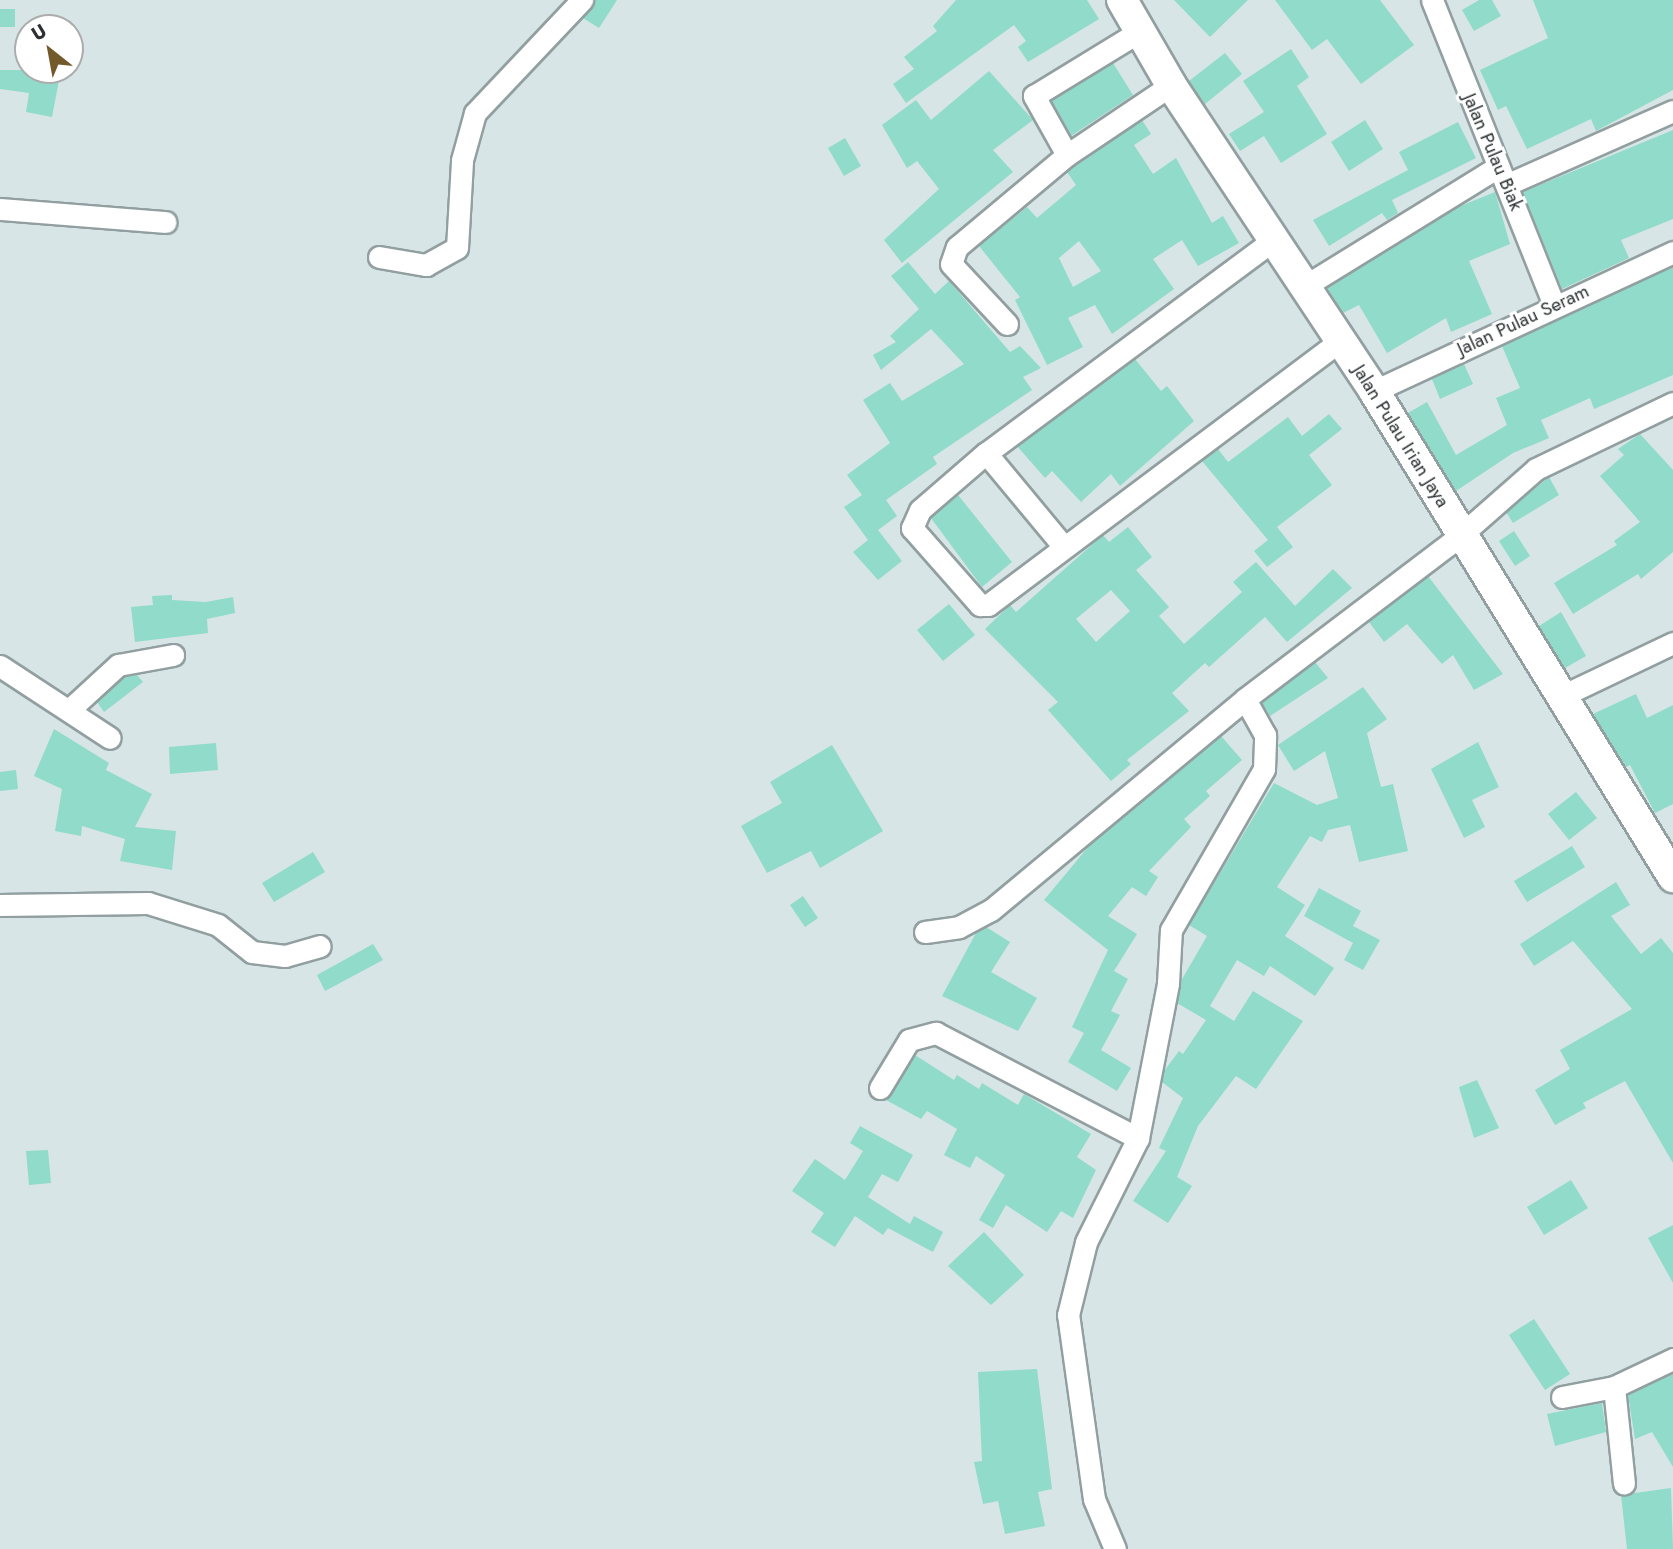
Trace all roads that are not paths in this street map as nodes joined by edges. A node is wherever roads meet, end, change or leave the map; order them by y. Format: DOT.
graph roads {
  1 [pos="582,0"];
  2 [pos="1122,0"];
  3 [pos="1432,0"];
  4 [pos="1140,31"];
  5 [pos="1171,85"];
  6 [pos="1673,110"];
  7 [pos="1067,155"];
  8 [pos="1503,176"];
  9 [pos="0,209"];
  10 [pos="165,222"];
  11 [pos="1276,238"];
  12 [pos="1673,252"];
  13 [pos="379,257"];
  14 [pos="1305,286"];
  15 [pos="1554,305"];
  16 [pos="1007,324"];
  17 [pos="1340,341"];
  18 [pos="1374,391"];
  19 [pos="1673,403"];
  20 [pos="986,453"];
  21 [pos="1462,534"];
  22 [pos="1064,547"];
  23 [pos="1673,643"];
  24 [pos="173,655"];
  25 [pos="0,666"];
  26 [pos="1564,695"];
  27 [pos="1245,699"];
  28 [pos="69,710"];
  29 [pos="110,738"];
  30 [pos="1664,840"];
  31 [pos="1673,877"];
  32 [pos="0,905"];
  33 [pos="925,932"];
  34 [pos="320,946"];
  35 [pos="880,1088"];
  36 [pos="1138,1138"];
  37 [pos="1673,1359"];
  38 [pos="1614,1387"];
  39 [pos="1562,1397"];
  40 [pos="1624,1483"];
  41 [pos="1115,1549"];
  1 -- 13 [label="street"];
  2 -- 4 [label="street, Jalan Pulau Irian Jaya"];
  3 -- 8 [label="street, Jalan Pulau Biak"];
  4 -- 5 [label="street, Jalan Pulau Irian Jaya"];
  4 -- 7 [label="street"];
  5 -- 7 [label="street"];
  5 -- 11 [label="street, Jalan Pulau Irian Jaya"];
  6 -- 8 [label="street"];
  7 -- 16 [label="street"];
  8 -- 14 [label="street"];
  8 -- 15 [label="street, Jalan Pulau Biak"];
  9 -- 10 [label="street"];
  11 -- 14 [label="street, Jalan Pulau Irian Jaya"];
  11 -- 20 [label="street"];
  12 -- 15 [label="street, Jalan Pulau Seram"];
  14 -- 17 [label="street, Jalan Pulau Irian Jaya"];
  15 -- 18 [label="street, Jalan Pulau Seram"];
  17 -- 18 [label="street, Jalan Pulau Irian Jaya"];
  17 -- 22 [label="street"];
  18 -- 21 [label="street, Jalan Pulau Irian Jaya"];
  19 -- 21 [label="street"];
  20 -- 22 [label="street"];
  20 -- 22 [label="street"];
  21 -- 26 [label="street, Jalan Pulau Irian Jaya"];
  21 -- 27 [label="street"];
  23 -- 26 [label="street"];
  24 -- 28 [label="street"];
  25 -- 28 [label="street"];
  26 -- 30 [label="street, Jalan Pulau Irian Jaya"];
  27 -- 33 [label="street"];
  27 -- 36 [label="street"];
  28 -- 29 [label="street"];
  30 -- 31 [label="street, Jalan Pulau Irian Jaya"];
  32 -- 34 [label="street"];
  35 -- 36 [label="street"];
  36 -- 41 [label="street"];
  37 -- 38 [label="street"];
  38 -- 39 [label="street"];
  38 -- 40 [label="street"];
}
